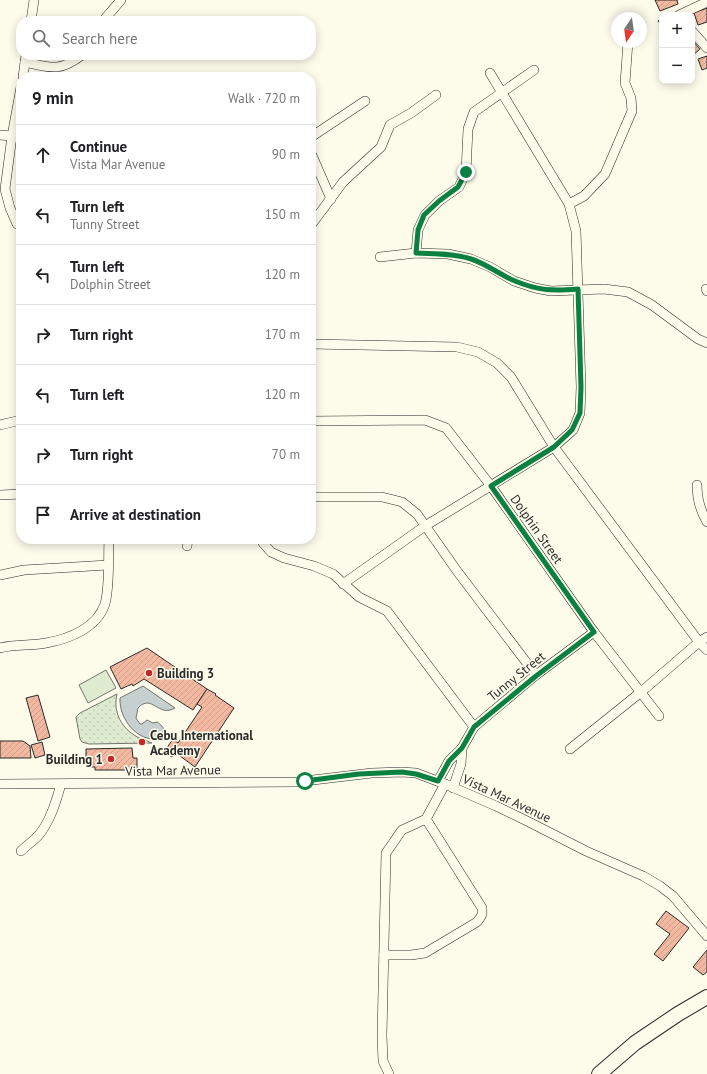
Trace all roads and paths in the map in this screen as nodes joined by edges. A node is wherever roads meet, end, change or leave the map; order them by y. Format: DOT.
graph roads {
  1 [pos="34,0"];
  2 [pos="121,0"];
  3 [pos="707,2"];
  4 [pos="685,12"];
  5 [pos="32,16"];
  6 [pos="107,16"];
  7 [pos="695,34"];
  8 [pos="628,48"];
  9 [pos="707,48"];
  10 [pos="26,60"];
  11 [pos="31,60"];
  12 [pos="75,60"];
  13 [pos="534,70"];
  14 [pos="24,72"];
  15 [pos="490,74"];
  16 [pos="502,92"];
  17 [pos="436,94"];
  18 [pos="365,101"];
  19 [pos="316,134"];
  20 [pos="0,135"];
  21 [pos="16,137"];
  22 [pos="16,141"];
  23 [pos="316,164"];
  24 [pos="3,190"];
  25 [pos="331,198"];
  26 [pos="569,204"];
  27 [pos="316,218"];
  28 [pos="16,222"];
  29 [pos="416,253"];
  30 [pos="380,257"];
  31 [pos="578,289"];
  32 [pos="707,343"];
  33 [pos="316,344"];
  34 [pos="16,421"];
  35 [pos="316,421"];
  36 [pos="0,425"];
  37 [pos="554,447"];
  38 [pos="697,485"];
  39 [pos="491,486"];
  40 [pos="16,494"];
  41 [pos="0,495"];
  42 [pos="316,497"];
  43 [pos="707,522"];
  44 [pos="425,526"];
  45 [pos="108,544"];
  46 [pos="264,544"];
  47 [pos="108,565"];
  48 [pos="0,575"];
  49 [pos="343,584"];
  50 [pos="594,632"];
  51 [pos="707,637"];
  52 [pos="698,642"];
  53 [pos="0,648"];
  54 [pos="707,650"];
  55 [pos="536,676"];
  56 [pos="641,692"];
  57 [pos="659,716"];
  58 [pos="474,727"];
  59 [pos="462,748"];
  60 [pos="570,749"];
  61 [pos="0,784"];
  62 [pos="61,784"];
  63 [pos="445,784"];
  64 [pos="426,819"];
  65 [pos="21,851"];
  66 [pos="707,936"];
  67 [pos="384,955"];
  68 [pos="707,997"];
  69 [pos="389,1074"];
  70 [pos="599,1074"];
  1 -- 5 [label="street"];
  2 -- 6 [label="street"];
  3 -- 4 [label="street"];
  7 -- 9 [label="street"];
  8 -- 26 [label="street"];
  10 -- 14 [label="street"];
  11 -- 12 [label="street"];
  13 -- 16 [label="street"];
  15 -- 16 [label="street"];
  16 -- 26 [label="street"];
  16 -- 29 [label="street"];
  17 -- 25 [label="street"];
  18 -- 19 [label="street"];
  20 -- 21 [label="street"];
  22 -- 24 [label="street"];
  23 -- 25 [label="street"];
  24 -- 28 [label="street"];
  25 -- 27 [label="street"];
  26 -- 31 [label="street"];
  29 -- 30 [label="street"];
  29 -- 31 [label="street"];
  31 -- 32 [label="street"];
  31 -- 37 [label="street"];
  33 -- 37 [label="street"];
  34 -- 36 [label="street"];
  35 -- 39 [label="street, Dolphin Street"];
  37 -- 39 [label="street"];
  37 -- 52 [label="street"];
  38 -- 43 [label="street"];
  39 -- 44 [label="street"];
  39 -- 50 [label="street, Dolphin Street"];
  40 -- 41 [label="street"];
  42 -- 44 [label="street"];
  44 -- 49 [label="street"];
  44 -- 55 [label="street"];
  45 -- 47 [label="street"];
  46 -- 49 [label="street"];
  47 -- 48 [label="street"];
  47 -- 53 [label="street"];
  49 -- 58 [label="street"];
  50 -- 55 [label="street, Tunny Street"];
  50 -- 56 [label="street, Dolphin Street"];
  51 -- 52 [label="street"];
  52 -- 54 [label="street"];
  52 -- 56 [label="street"];
  55 -- 58 [label="street, Tunny Street"];
  56 -- 57 [label="street, Dolphin Street"];
  56 -- 60 [label="street"];
  58 -- 59 [label="street, Tunny Street"];
  59 -- 63 [label="street, Tunny Street"];
  59 -- 63 [label="street, Tunny Street"];
  61 -- 62 [label="street, Vista Mar Avenue"];
  62 -- 63 [label="street, Vista Mar Avenue"];
  62 -- 65 [label="street"];
  63 -- 64 [label="street"];
  63 -- 66 [label="street, Vista Mar Avenue"];
  64 -- 67 [label="street"];
  64 -- 67 [label="street"];
  67 -- 69 [label="street"];
  68 -- 70 [label="main road"];
}
